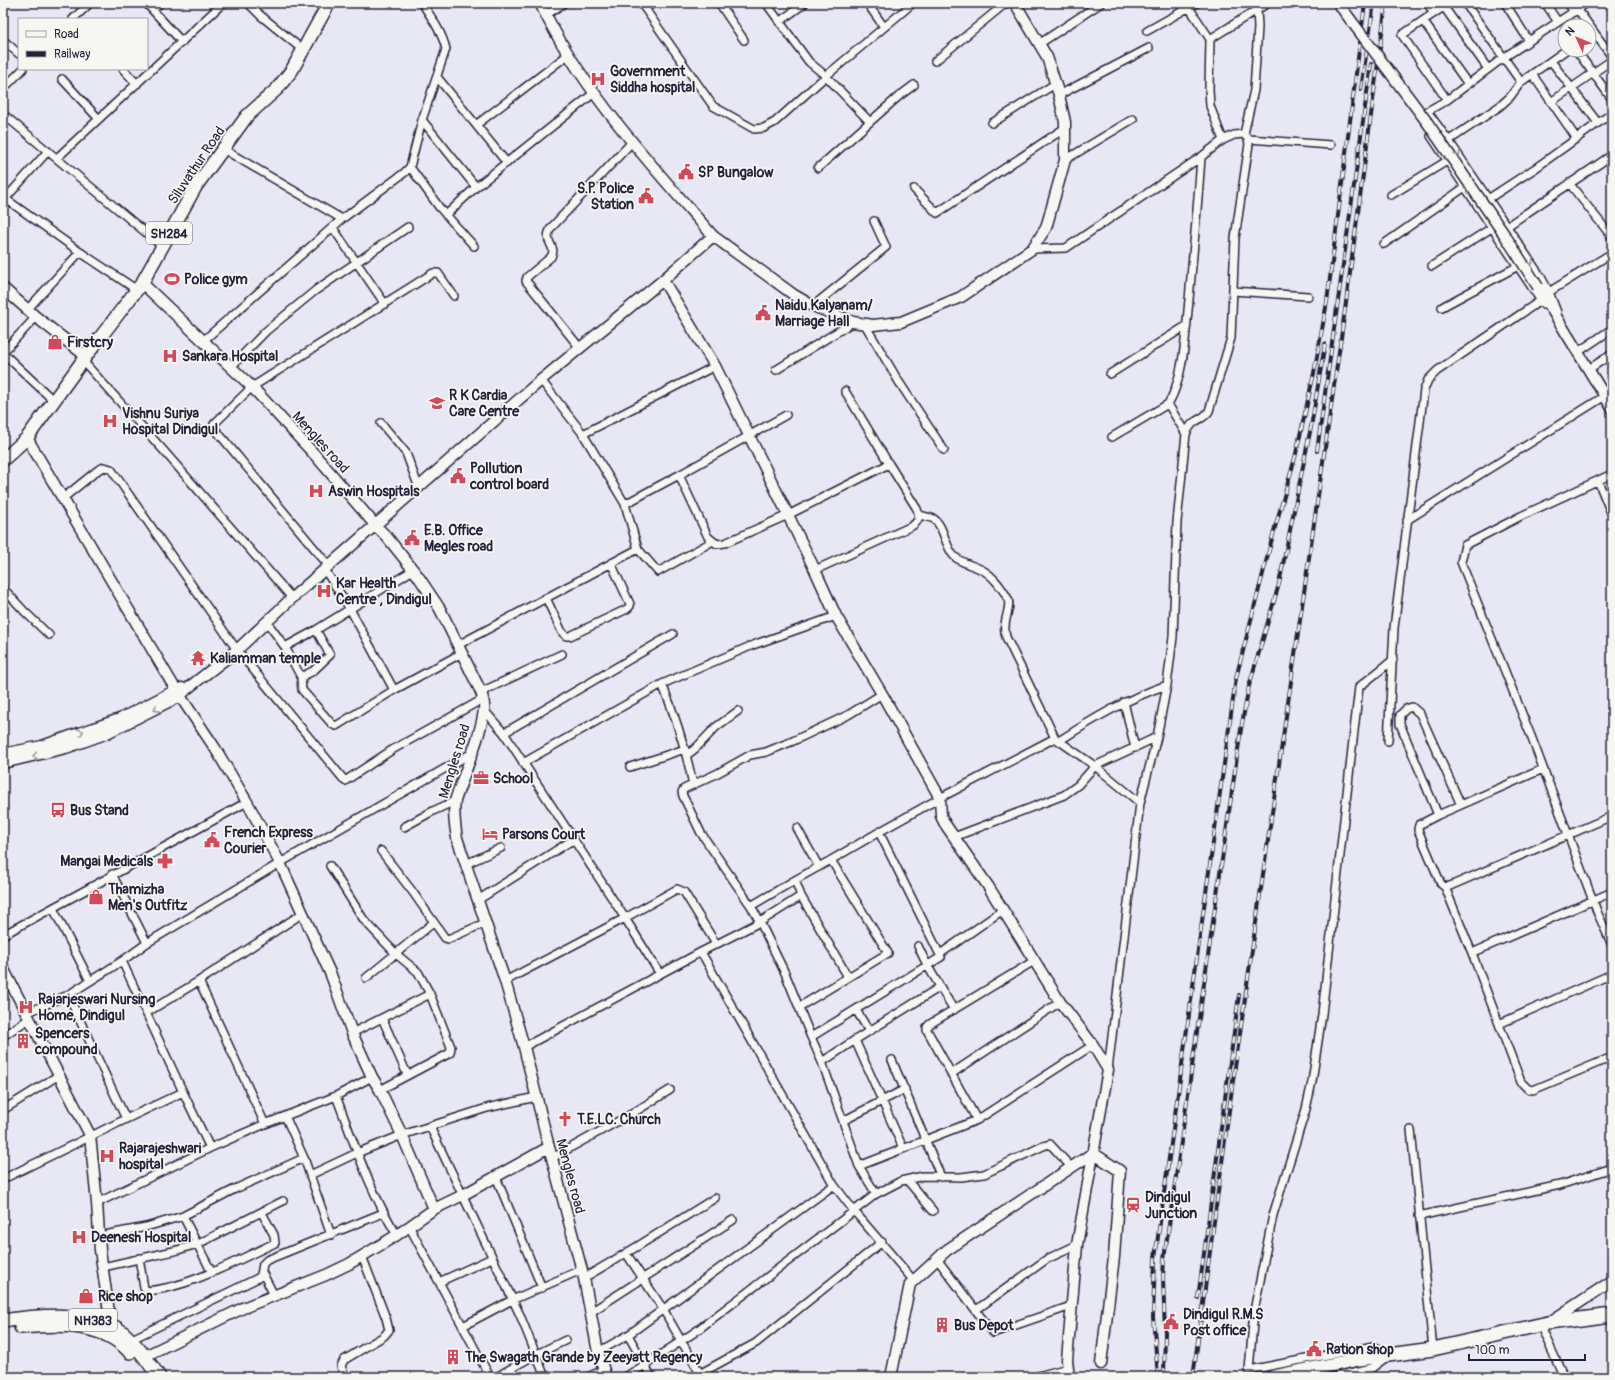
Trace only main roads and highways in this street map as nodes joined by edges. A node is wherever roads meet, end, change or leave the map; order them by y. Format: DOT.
graph roads {
  1 [pos="540,3"];
  2 [pos="1015,3"];
  3 [pos="1338,3"];
  4 [pos="327,4"];
  5 [pos="713,236"];
  6 [pos="663,280"];
  7 [pos="139,286"];
  8 [pos="3,288"];
  9 [pos="85,358"];
  10 [pos="1612,408"];
  11 [pos="27,438"];
  12 [pos="3,460"];
  13 [pos="376,526"];
  14 [pos="178,693"];
  15 [pos="7,757"];
  16 [pos="3,968"];
  17 [pos="549,1147"];
  18 [pos="1093,1153"];
  19 [pos="434,1209"];
  20 [pos="1612,1281"];
  21 [pos="1612,1315"];
  22 [pos="3,1321"];
  23 [pos="1544,1324"];
  24 [pos="112,1326"];
  25 [pos="3,1330"];
  26 [pos="145,1356"];
  27 [pos="1102,1364"];
  28 [pos="1068,1372"];
  29 [pos="604,1374"];
  30 [pos="149,1377"];
  31 [pos="159,1377"];
  32 [pos="892,1377"];
  33 [pos="1273,1377"];
  1 -- 5 [label="main road"];
  2 -- 5 [label="main road"];
  3 -- 10 [label="main road, bridge"];
  4 -- 7 [label="main road, Siluvathur Road / SH284"];
  5 -- 6 [label="main road"];
  6 -- 13 [label="main road"];
  6 -- 18 [label="main road"];
  7 -- 9 [label="main road, Siluvathur Road / SH284"];
  7 -- 13 [label="main road, Mengles road"];
  8 -- 9 [label="main road"];
  9 -- 11 [label="main road, Siluvathur Road / SH284"];
  11 -- 12 [label="main road, Siluvathur Road / SH284"];
  11 -- 14 [label="main road"];
  13 -- 14 [label="main road"];
  13 -- 17 [label="main road, Mengles road"];
  14 -- 15 [label="main road"];
  14 -- 19 [label="main road"];
  16 -- 24 [label="main road"];
  17 -- 19 [label="main road"];
  17 -- 29 [label="main road, Mengles road"];
  18 -- 27 [label="main road"];
  18 -- 28 [label="main road"];
  18 -- 32 [label="main road"];
  19 -- 26 [label="main road"];
  20 -- 23 [label="main road"];
  21 -- 23 [label="highway"];
  22 -- 24 [label="highway, NH383"];
  23 -- 33 [label="highway"];
  24 -- 26 [label="highway, NH383"];
  25 -- 30 [label="highway, NH383"];
  26 -- 31 [label="highway, NH383"];
}
